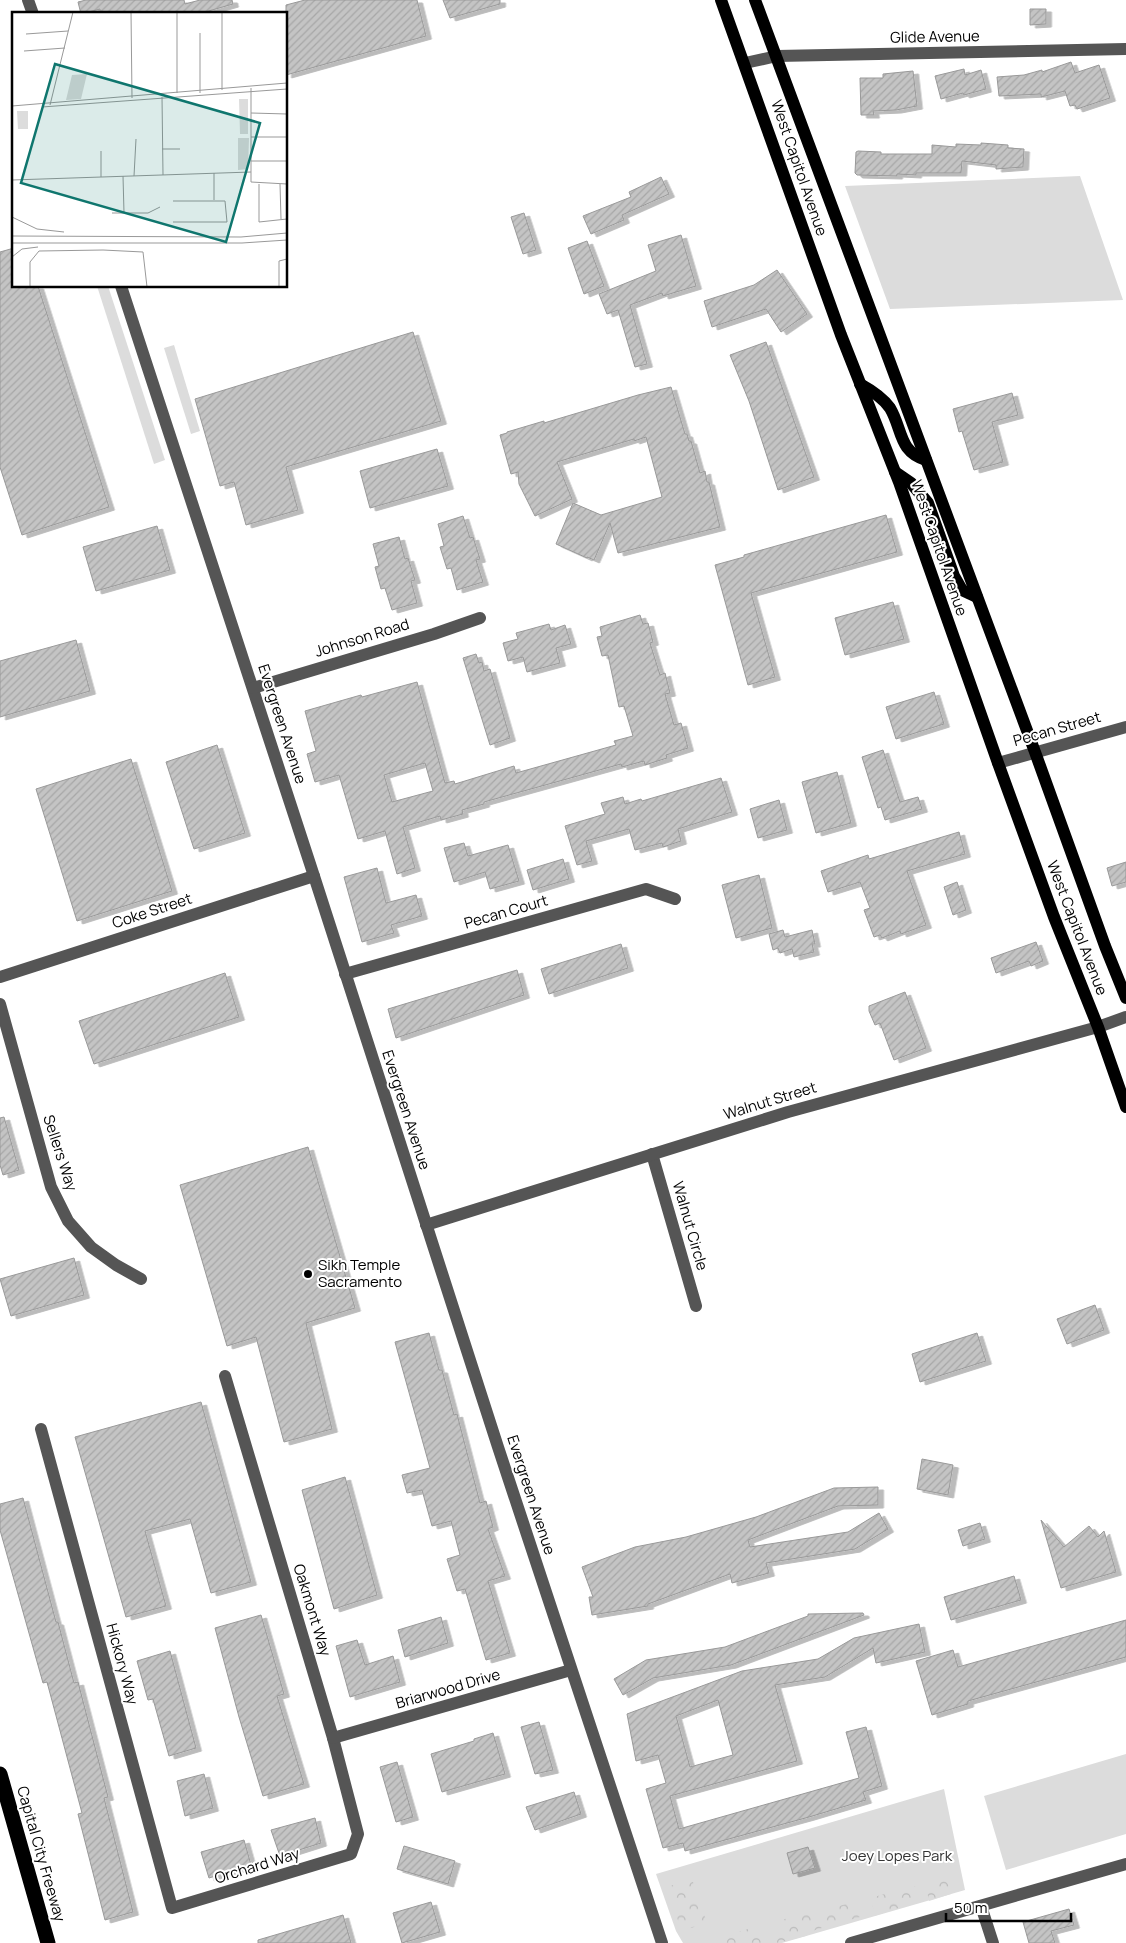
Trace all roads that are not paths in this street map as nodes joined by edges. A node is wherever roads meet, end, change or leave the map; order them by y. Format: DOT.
graph roads {
  1 [pos="28,0"];
  2 [pos="722,0"];
  3 [pos="755,0"];
  4 [pos="32,12"];
  5 [pos="1126,49"];
  6 [pos="777,56"];
  7 [pos="745,63"];
  8 [pos="122,288"];
  9 [pos="860,384"];
  10 [pos="926,460"];
  11 [pos="895,472"];
  12 [pos="977,597"];
  13 [pos="480,618"];
  14 [pos="253,688"];
  15 [pos="1126,727"];
  16 [pos="1035,752"];
  17 [pos="998,763"];
  18 [pos="314,876"];
  19 [pos="676,899"];
  20 [pos="345,974"];
  21 [pos="0,977"];
  22 [pos="1126,998"];
  23 [pos="0,1004"];
  24 [pos="1126,1017"];
  25 [pos="1098,1027"];
  26 [pos="1126,1107"];
  27 [pos="652,1154"];
  28 [pos="426,1225"];
  29 [pos="141,1279"];
  30 [pos="696,1306"];
  31 [pos="225,1376"];
  32 [pos="41,1429"];
  33 [pos="571,1670"];
  34 [pos="333,1738"];
  35 [pos="0,1774"];
  36 [pos="351,1854"];
  37 [pos="1126,1864"];
  38 [pos="981,1906"];
  39 [pos="172,1908"];
  40 [pos="48,1943"];
  41 [pos="662,1943"];
  42 [pos="851,1943"];
  43 [pos="993,1943"];
  1 -- 4 [label="street"];
  2 -- 7 [label="main road, West Capitol Avenue"];
  3 -- 6 [label="main road, West Capitol Avenue"];
  5 -- 6 [label="street, Glide Avenue"];
  6 -- 7 [label="street, Glide Avenue"];
  6 -- 10 [label="main road, West Capitol Avenue"];
  7 -- 9 [label="main road, West Capitol Avenue"];
  8 -- 14 [label="street, Evergreen Avenue"];
  9 -- 10 [label="main road"];
  9 -- 11 [label="main road, West Capitol Avenue"];
  10 -- 12 [label="main road, West Capitol Avenue"];
  11 -- 12 [label="main road"];
  11 -- 17 [label="main road, West Capitol Avenue"];
  12 -- 16 [label="main road, West Capitol Avenue"];
  13 -- 14 [label="street, Johnson Road"];
  14 -- 18 [label="street, Evergreen Avenue"];
  15 -- 16 [label="street, Pecan Street"];
  16 -- 17 [label="street, Pecan Street"];
  16 -- 22 [label="main road, West Capitol Avenue"];
  17 -- 25 [label="main road, West Capitol Avenue"];
  18 -- 20 [label="street, Evergreen Avenue"];
  18 -- 21 [label="street, Coke Street"];
  19 -- 20 [label="street, Pecan Court"];
  20 -- 28 [label="street, Evergreen Avenue"];
  23 -- 29 [label="street, Sellers Way"];
  24 -- 25 [label="street, Walnut Street"];
  25 -- 26 [label="main road, West Capitol Avenue"];
  25 -- 27 [label="street, Walnut Street"];
  27 -- 28 [label="street, Walnut Street"];
  27 -- 30 [label="street, Walnut Circle"];
  28 -- 33 [label="street, Evergreen Avenue"];
  31 -- 34 [label="street, Oakmont Way"];
  32 -- 39 [label="street, Hickory Way"];
  33 -- 34 [label="street, Briarwood Drive"];
  33 -- 41 [label="street, Evergreen Avenue"];
  34 -- 36 [label="street, Oakmont Way"];
  35 -- 40 [label="highway, Capital City Freeway"];
  36 -- 39 [label="street, Orchard Way"];
  37 -- 38 [label="street"];
  38 -- 42 [label="street"];
  38 -- 43 [label="street"];
}
